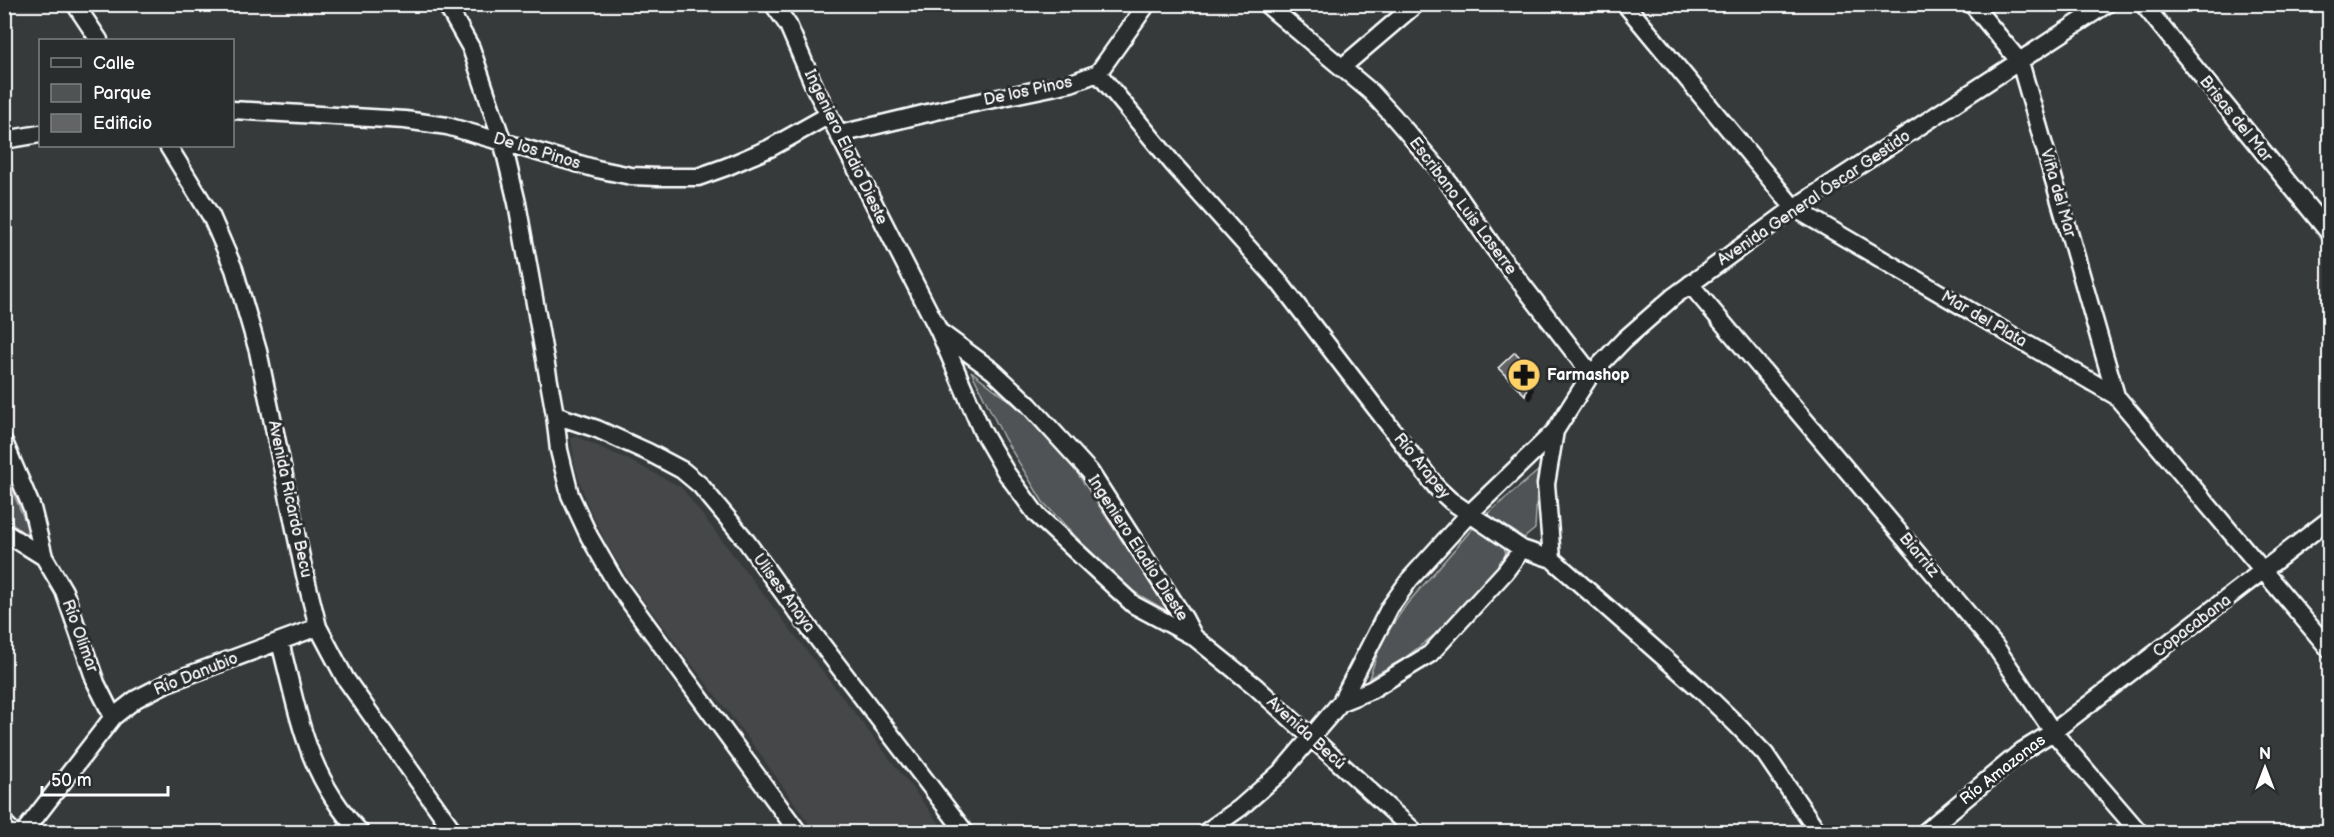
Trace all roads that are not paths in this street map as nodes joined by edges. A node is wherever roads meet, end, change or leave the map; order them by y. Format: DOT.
graph roads {
  1 [pos="75,4"];
  2 [pos="446,4"];
  3 [pos="773,4"];
  4 [pos="787,4"];
  5 [pos="1147,4"];
  6 [pos="1266,4"];
  7 [pos="1416,4"];
  8 [pos="1625,4"];
  9 [pos="1972,4"];
  10 [pos="2107,4"];
  11 [pos="2143,4"];
  12 [pos="788,25"];
  13 [pos="98,39"];
  14 [pos="2020,62"];
  15 [pos="1341,68"];
  16 [pos="1098,73"];
  17 [pos="234,110"];
  18 [pos="829,115"];
  19 [pos="39,134"];
  20 [pos="840,134"];
  21 [pos="4,140"];
  22 [pos="502,140"];
  23 [pos="169,147"];
  24 [pos="1794,208"];
  25 [pos="2330,234"];
  26 [pos="1690,284"];
  27 [pos="939,331"];
  28 [pos="1591,374"];
  29 [pos="2116,396"];
  30 [pos="555,415"];
  31 [pos="1555,431"];
  32 [pos="4,442"];
  33 [pos="1469,514"];
  34 [pos="2330,519"];
  35 [pos="4,532"];
  36 [pos="1522,549"];
  37 [pos="44,557"];
  38 [pos="1552,559"];
  39 [pos="2263,572"];
  40 [pos="318,627"];
  41 [pos="1194,637"];
  42 [pos="280,642"];
  43 [pos="2330,650"];
  44 [pos="1341,702"];
  45 [pos="113,717"];
  46 [pos="2053,732"];
  47 [pos="1312,736"];
  48 [pos="4,823"];
  49 [pos="13,832"];
  50 [pos="24,832"];
  51 [pos="360,832"];
  52 [pos="454,832"];
  53 [pos="798,832"];
  54 [pos="965,832"];
  55 [pos="1206,832"];
  56 [pos="1415,832"];
  57 [pos="1818,832"];
  58 [pos="1925,832"];
  59 [pos="2139,832"];
  1 -- 13 [label="street"];
  2 -- 22 [label="street"];
  3 -- 12 [label="street, Ingeniero Eladio Dieste"];
  4 -- 12 [label="street, Ingeniero Eladio Dieste"];
  5 -- 16 [label="street"];
  6 -- 15 [label="street, Escribano Luis Laserre"];
  7 -- 15 [label="street"];
  8 -- 24 [label="street, Mar del Plata"];
  9 -- 14 [label="street, Viña del Mar"];
  10 -- 14 [label="street, Avenida General Óscar Gestido"];
  11 -- 25 [label="street, Brisas del Mar"];
  12 -- 18 [label="street, Ingeniero Eladio Dieste"];
  14 -- 24 [label="street, Avenida General Óscar Gestido"];
  14 -- 29 [label="street, Viña del Mar"];
  15 -- 28 [label="street, Escribano Luis Laserre"];
  16 -- 20 [label="street, De los Pinos"];
  16 -- 33 [label="street, Río Arapey"];
  17 -- 22 [label="street, De los Pinos"];
  18 -- 20 [label="street, Ingeniero Eladio Dieste"];
  18 -- 22 [label="street, De los Pinos"];
  19 -- 21 [label="street"];
  20 -- 27 [label="street, Ingeniero Eladio Dieste"];
  22 -- 30 [label="street"];
  23 -- 40 [label="street, Avenida Ricardo Becu"];
  24 -- 26 [label="street, Avenida General Óscar Gestido"];
  24 -- 29 [label="street, Mar del Plata"];
  26 -- 28 [label="street, Avenida General Óscar Gestido"];
  26 -- 46 [label="street, Biarritz"];
  27 -- 41 [label="street, Ingeniero Eladio Dieste"];
  27 -- 41 [label="street, Ingeniero Eladio Dieste"];
  28 -- 31 [label="street, Avenida General Óscar Gestido"];
  29 -- 39 [label="street, Mar del Plata"];
  30 -- 53 [label="street"];
  30 -- 54 [label="street, Ulises Anaya"];
  31 -- 33 [label="street, Avenida General Óscar Gestido"];
  31 -- 38 [label="street, Avenida General Óscar Gestido"];
  32 -- 37 [label="street, Río Olimar"];
  33 -- 36 [label="street, Río Arapey"];
  33 -- 44 [label="street, Avenida General Óscar Gestido"];
  34 -- 39 [label="street, Copacabana"];
  35 -- 37 [label="street"];
  36 -- 38 [label="street, Río Arapey"];
  36 -- 44 [label="street, Avenida General Óscar Gestido"];
  37 -- 45 [label="street, Río Olimar"];
  38 -- 57 [label="street, Río Arapey"];
  39 -- 43 [label="street, Mar del Plata"];
  39 -- 46 [label="street, Copacabana"];
  40 -- 42 [label="street, Río Danubio"];
  40 -- 52 [label="street, Avenida Ricardo Becu"];
  41 -- 47 [label="street, Avenida Becú"];
  42 -- 45 [label="street, Río Danubio"];
  42 -- 51 [label="street"];
  44 -- 47 [label="street, Avenida General Óscar Gestido"];
  45 -- 50 [label="street, Río Danubio"];
  46 -- 58 [label="street, Río Amazonas"];
  46 -- 59 [label="street, Biarritz"];
  47 -- 55 [label="street, Avenida General Óscar Gestido"];
  47 -- 56 [label="street, Avenida Becú"];
  48 -- 49 [label="street"];
}
